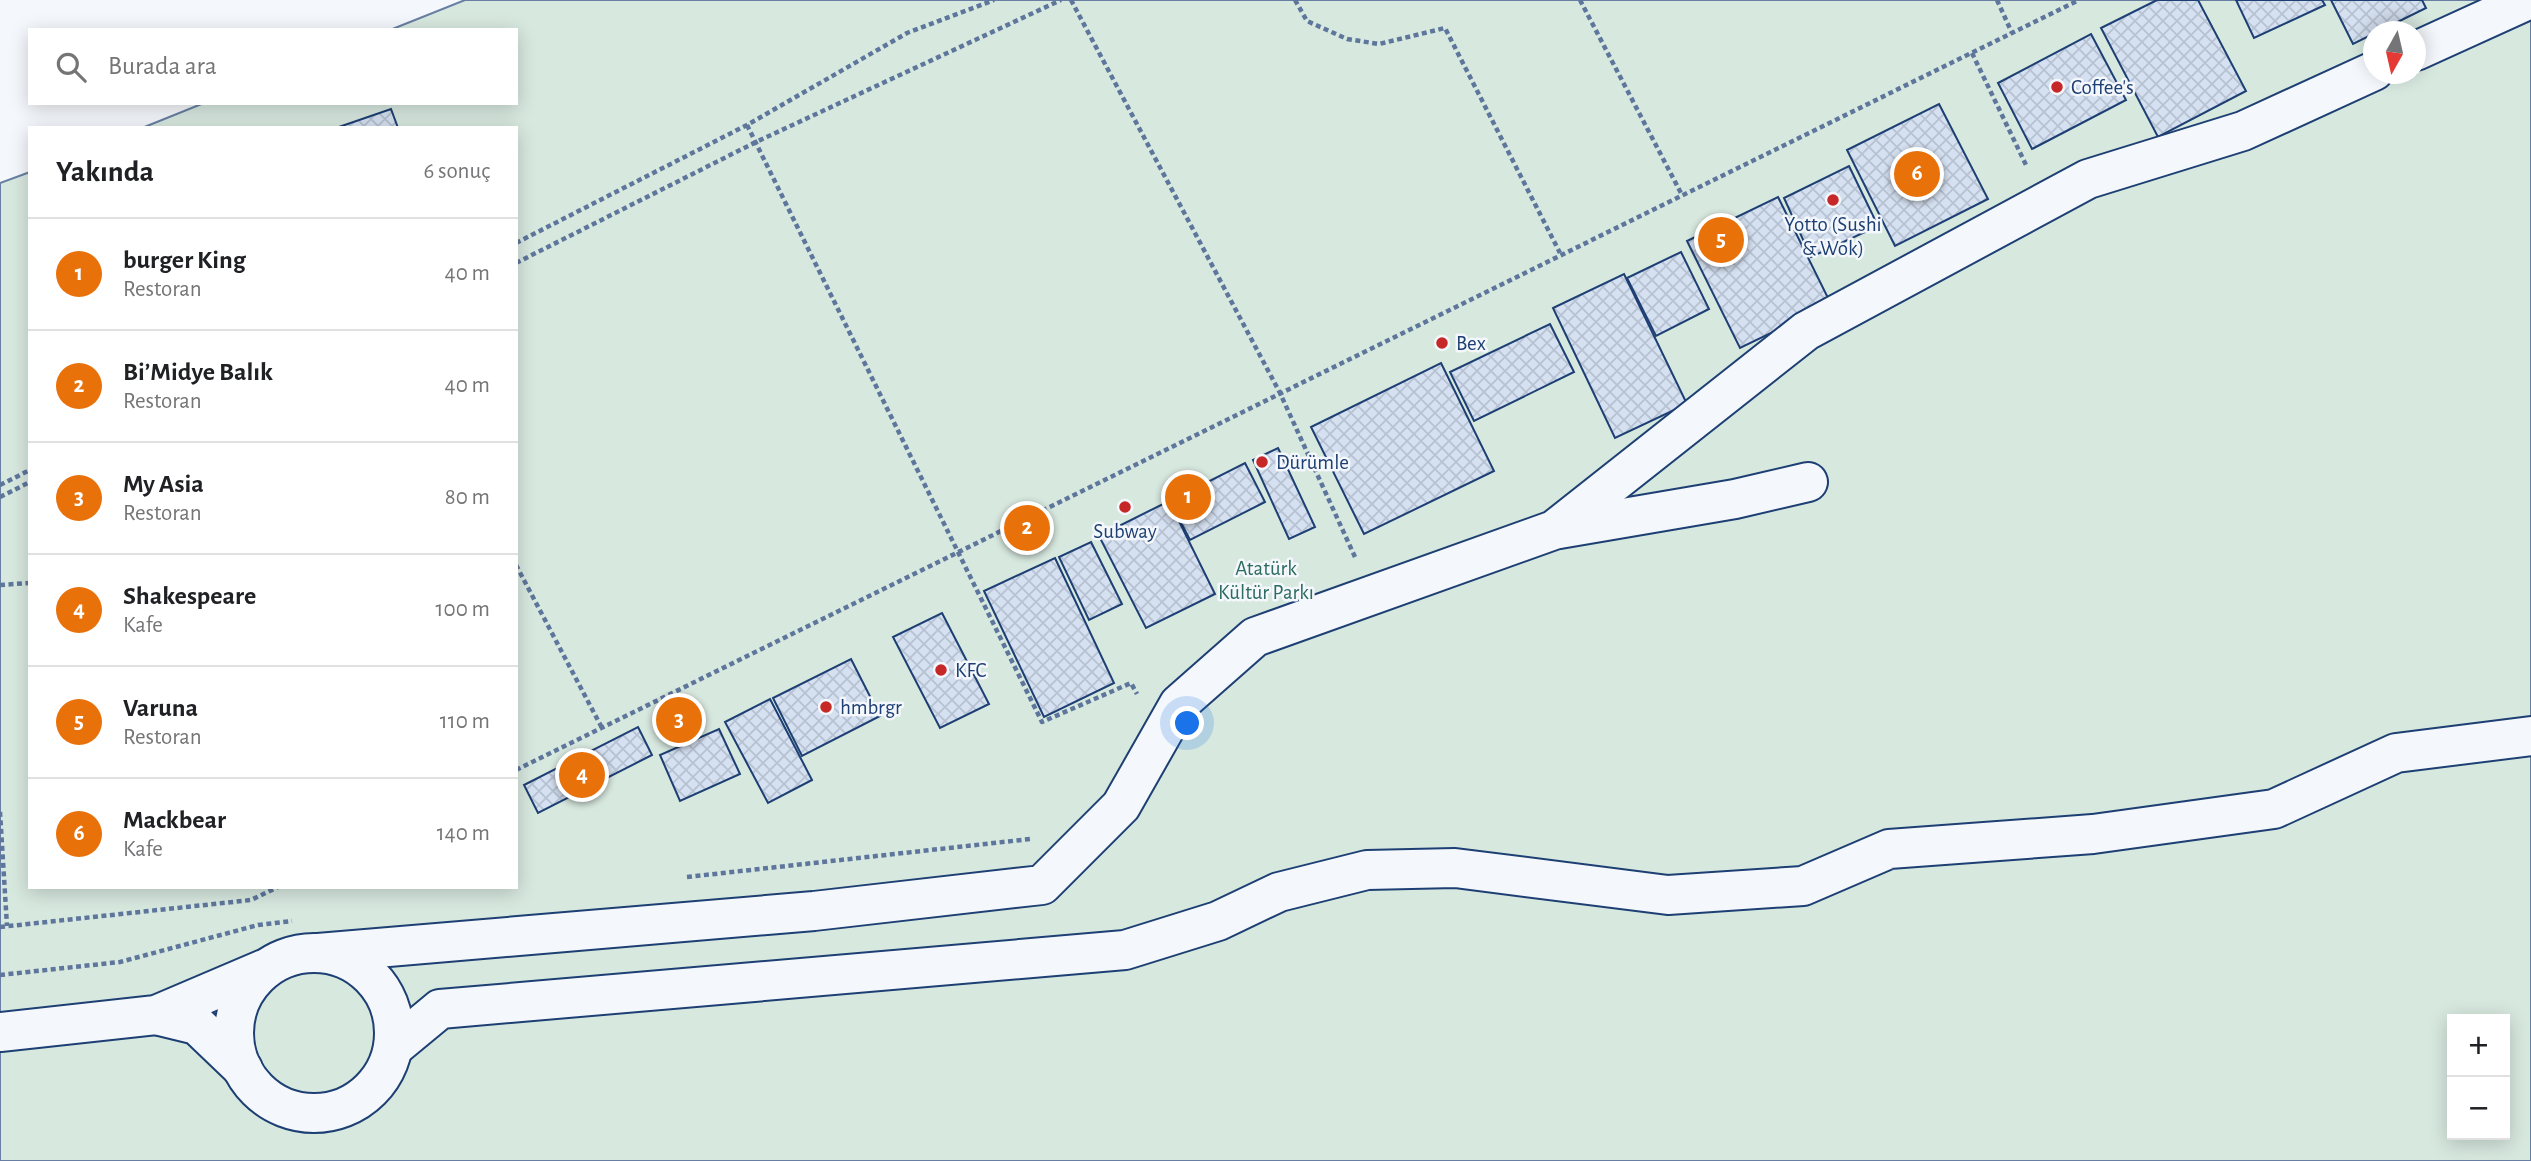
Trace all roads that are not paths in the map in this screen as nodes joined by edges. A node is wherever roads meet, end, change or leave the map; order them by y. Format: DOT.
graph roads {
  1 [pos="2528,0"];
  2 [pos="2426,46"];
  3 [pos="2363,76"];
  4 [pos="1808,482"];
  5 [pos="1554,530"];
  6 [pos="2531,736"];
  7 [pos="318,953"];
  8 [pos="266,969"];
  9 [pos="156,1015"];
  10 [pos="0,1032"];
  11 [pos="394,1047"];
  12 [pos="243,1069"];
  1 -- 2 [label="street"];
  3 -- 5 [label="street"];
  4 -- 5 [label="street"];
  5 -- 7 [label="street"];
  6 -- 11 [label="street"];
  7 -- 8 [label="street"];
  7 -- 11 [label="street"];
  8 -- 9 [label="street"];
  8 -- 12 [label="street"];
  9 -- 10 [label="street"];
  9 -- 12 [label="street"];
  11 -- 12 [label="street"];
}
